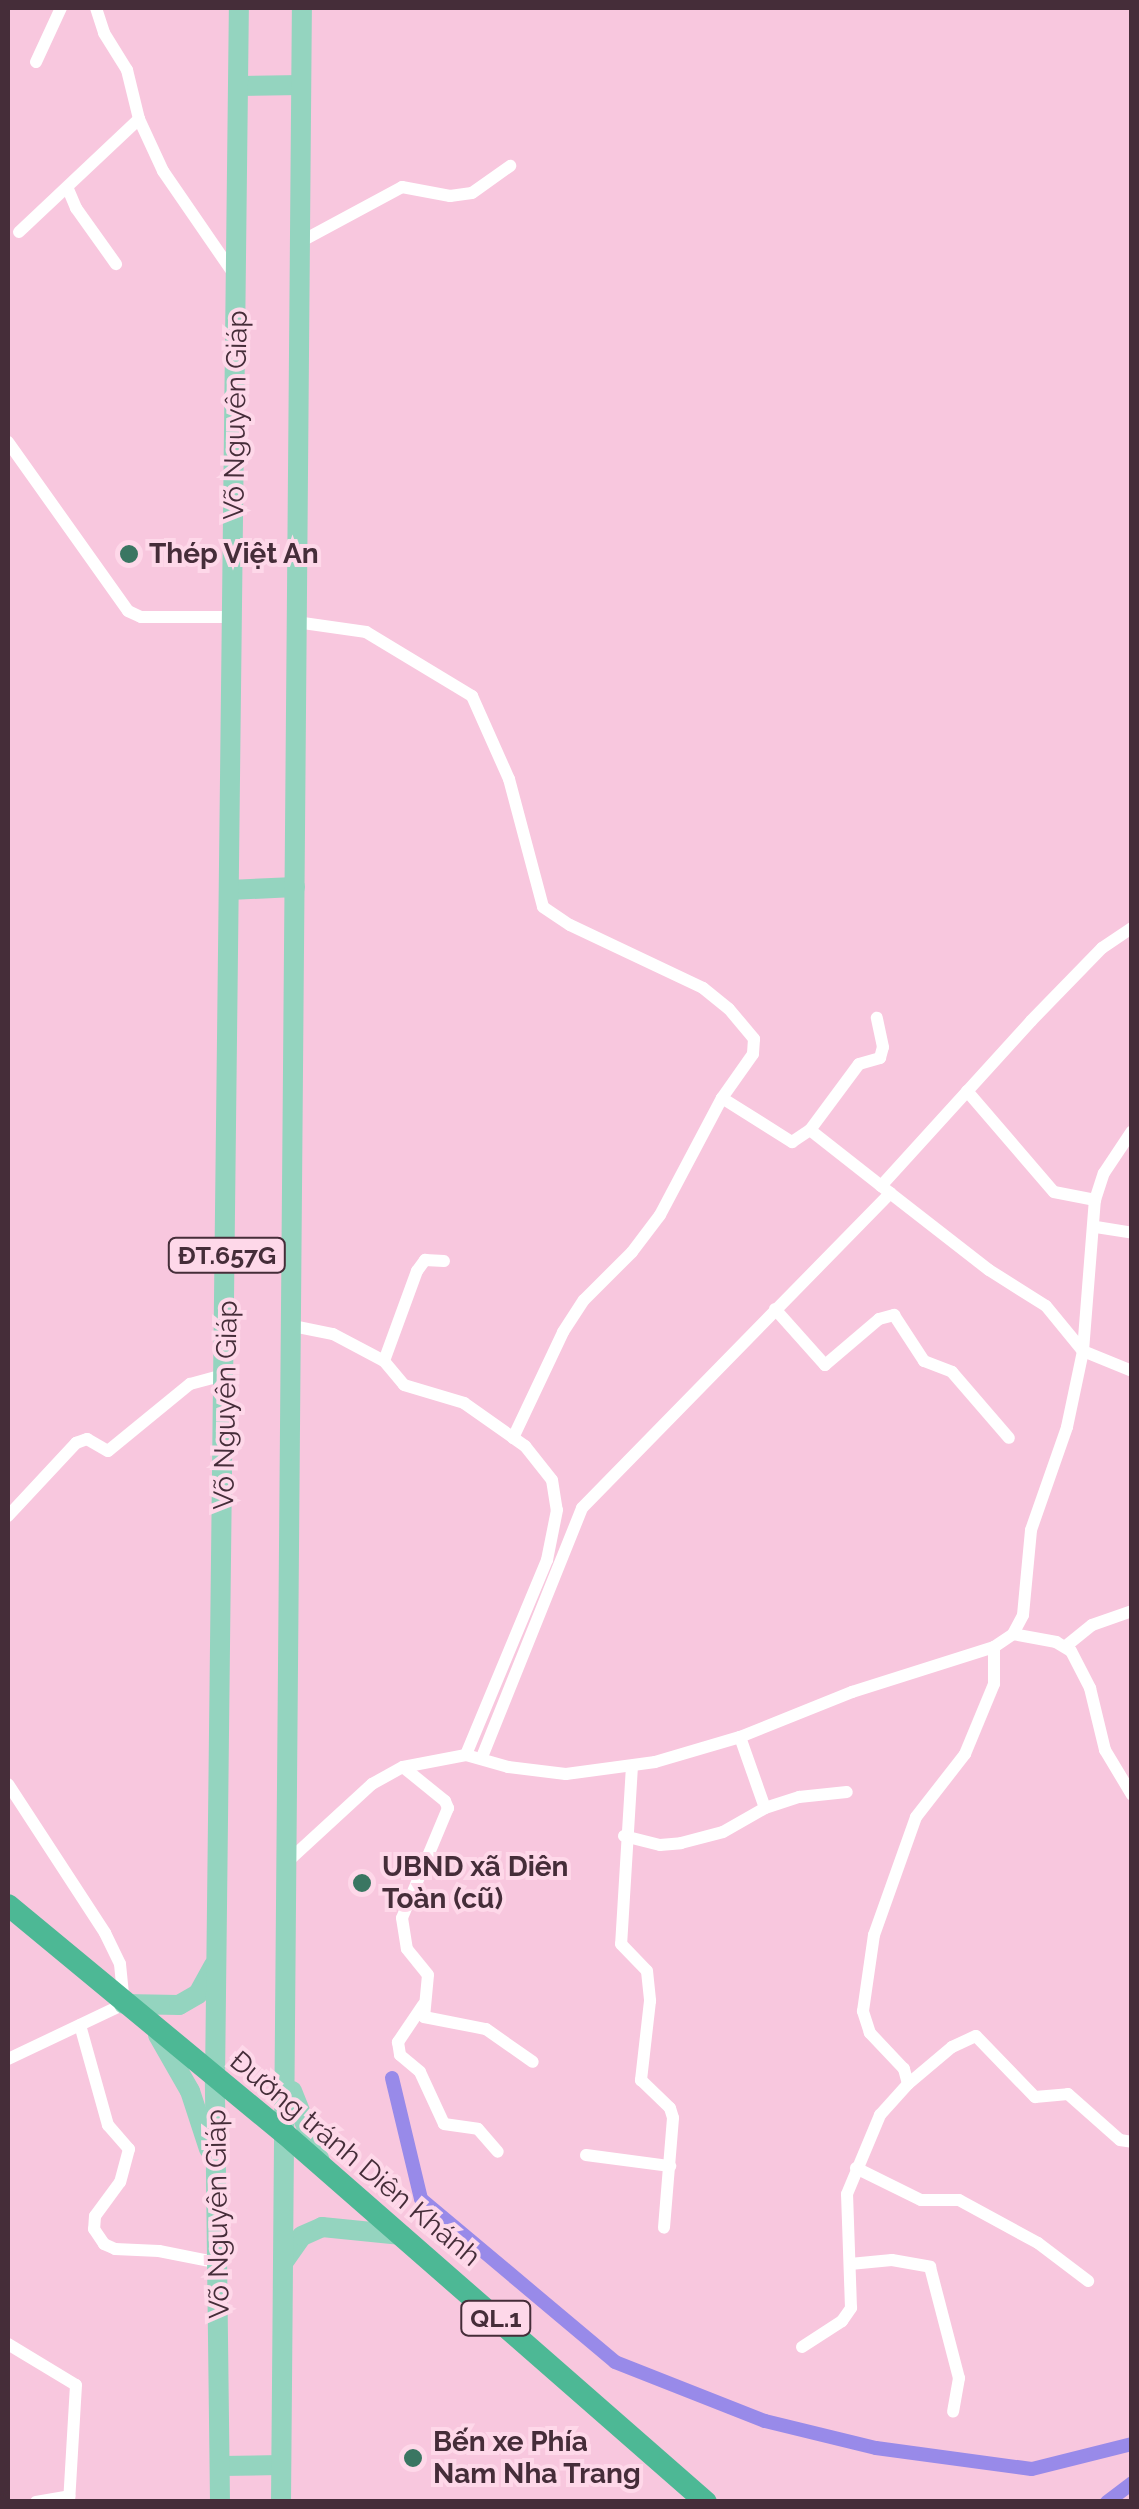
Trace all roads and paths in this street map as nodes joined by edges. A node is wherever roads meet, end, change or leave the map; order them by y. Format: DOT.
graph roads {
  1 [pos="61,8"];
  2 [pos="96,8"];
  3 [pos="238,8"];
  4 [pos="302,8"];
  5 [pos="36,62"];
  6 [pos="301,84"];
  7 [pos="238,86"];
  8 [pos="138,119"];
  9 [pos="510,166"];
  10 [pos="68,188"];
  11 [pos="20,232"];
  12 [pos="300,242"];
  13 [pos="116,264"];
  14 [pos="238,280"];
  15 [pos="8,442"];
  16 [pos="233,617"];
  17 [pos="296,622"];
  18 [pos="295,887"];
  19 [pos="230,890"];
  20 [pos="1132,928"];
  21 [pos="877,1018"];
  22 [pos="967,1091"];
  23 [pos="722,1098"];
  24 [pos="810,1130"];
  25 [pos="1132,1131"];
  26 [pos="885,1189"];
  27 [pos="1096,1200"];
  28 [pos="1096,1227"];
  29 [pos="1132,1233"];
  30 [pos="444,1261"];
  31 [pos="776,1309"];
  32 [pos="288,1325"];
  33 [pos="1084,1350"];
  34 [pos="384,1361"];
  35 [pos="1132,1370"];
  36 [pos="226,1374"];
  37 [pos="514,1438"];
  38 [pos="1008,1438"];
  39 [pos="8,1516"];
  40 [pos="1132,1612"];
  41 [pos="1013,1634"];
  42 [pos="1066,1646"];
  43 [pos="994,1647"];
  44 [pos="740,1737"];
  45 [pos="466,1755"];
  46 [pos="482,1757"];
  47 [pos="632,1766"];
  48 [pos="403,1767"];
  49 [pos="8,1784"];
  50 [pos="847,1792"];
  51 [pos="1132,1795"];
  52 [pos="765,1808"];
  53 [pos="624,1836"];
  54 [pos="286,1863"];
  55 [pos="8,1904"];
  56 [pos="218,1954"];
  57 [pos="124,2004"];
  58 [pos="425,2004"];
  59 [pos="80,2025"];
  60 [pos="151,2025"];
  61 [pos="8,2058"];
  62 [pos="533,2062"];
  63 [pos="285,2067"];
  64 [pos="215,2080"];
  65 [pos="908,2084"];
  66 [pos="286,2134"];
  67 [pos="1132,2142"];
  68 [pos="498,2152"];
  69 [pos="586,2155"];
  70 [pos="670,2166"];
  71 [pos="324,2167"];
  72 [pos="856,2168"];
  73 [pos="218,2190"];
  74 [pos="664,2228"];
  75 [pos="402,2235"];
  76 [pos="284,2262"];
  77 [pos="218,2263"];
  78 [pos="850,2264"];
  79 [pos="1088,2280"];
  80 [pos="8,2344"];
  81 [pos="802,2346"];
  82 [pos="954,2411"];
  83 [pos="281,2465"];
  84 [pos="221,2466"];
  85 [pos="69,2499"];
  86 [pos="31,2501"];
  87 [pos="220,2502"];
  88 [pos="281,2502"];
  89 [pos="706,2502"];
  1 -- 5 [label="street"];
  2 -- 8 [label="street"];
  3 -- 7 [label="main road, Võ Nguyên Giáp / ĐT.657G"];
  4 -- 6 [label="main road, ĐT.657G"];
  6 -- 7 [label="main road"];
  6 -- 12 [label="main road, ĐT.657G"];
  7 -- 14 [label="main road, Võ Nguyên Giáp / ĐT.657G"];
  8 -- 10 [label="street"];
  8 -- 14 [label="street"];
  9 -- 12 [label="street"];
  10 -- 11 [label="street"];
  10 -- 13 [label="street"];
  12 -- 17 [label="main road, ĐT.657G"];
  14 -- 16 [label="main road, Võ Nguyên Giáp / ĐT.657G"];
  15 -- 16 [label="street"];
  16 -- 19 [label="main road, Võ Nguyên Giáp / ĐT.657G"];
  17 -- 18 [label="main road, ĐT.657G"];
  17 -- 23 [label="street"];
  18 -- 19 [label="main road"];
  18 -- 32 [label="main road, ĐT.657G"];
  19 -- 36 [label="main road, Võ Nguyên Giáp / ĐT.657G"];
  20 -- 22 [label="street"];
  21 -- 24 [label="street"];
  22 -- 26 [label="street"];
  22 -- 27 [label="street"];
  23 -- 24 [label="street"];
  23 -- 37 [label="street"];
  24 -- 26 [label="street"];
  25 -- 27 [label="street"];
  26 -- 31 [label="street"];
  26 -- 33 [label="street"];
  27 -- 28 [label="street"];
  28 -- 29 [label="street"];
  28 -- 33 [label="street"];
  30 -- 34 [label="street"];
  31 -- 38 [label="street"];
  31 -- 46 [label="street"];
  32 -- 34 [label="street"];
  32 -- 54 [label="main road, ĐT.657G"];
  33 -- 35 [label="street"];
  33 -- 41 [label="street"];
  34 -- 37 [label="street"];
  36 -- 39 [label="street"];
  36 -- 56 [label="main road, Võ Nguyên Giáp / ĐT.657G"];
  37 -- 45 [label="street"];
  40 -- 42 [label="street"];
  41 -- 42 [label="street"];
  41 -- 43 [label="street"];
  42 -- 51 [label="street"];
  43 -- 44 [label="street"];
  43 -- 65 [label="street"];
  44 -- 47 [label="street"];
  44 -- 52 [label="street"];
  45 -- 46 [label="street"];
  45 -- 48 [label="street"];
  46 -- 47 [label="street"];
  47 -- 53 [label="street"];
  48 -- 54 [label="street"];
  48 -- 58 [label="street"];
  49 -- 57 [label="street"];
  50 -- 52 [label="street"];
  52 -- 53 [label="street"];
  53 -- 70 [label="street"];
  54 -- 63 [label="main road, ĐT.657G"];
  55 -- 57 [label="highway, Đường tránh Diên Khánh / QL.1"];
  56 -- 57 [label="main road"];
  56 -- 64 [label="main road, Võ Nguyên Giáp / ĐT.657G"];
  57 -- 59 [label="street"];
  57 -- 60 [label="highway, Đường tránh Diên Khánh / QL.1"];
  58 -- 62 [label="street"];
  58 -- 68 [label="street"];
  59 -- 61 [label="street"];
  59 -- 77 [label="street"];
  60 -- 64 [label="highway, Đường tránh Diên Khánh / QL.1"];
  60 -- 73 [label="main road"];
  63 -- 66 [label="main road, ĐT.657G"];
  63 -- 71 [label="main road"];
  64 -- 66 [label="highway, Đường tránh Diên Khánh / QL.1"];
  64 -- 73 [label="main road, Võ Nguyên Giáp / ĐT.657G"];
  65 -- 67 [label="street"];
  65 -- 72 [label="street"];
  66 -- 71 [label="highway, Đường tránh Diên Khánh / QL.1"];
  66 -- 76 [label="main road, ĐT.657G"];
  69 -- 70 [label="street"];
  70 -- 74 [label="street"];
  71 -- 75 [label="highway, Đường tránh Diên Khánh / QL.1"];
  72 -- 78 [label="street"];
  72 -- 79 [label="street"];
  73 -- 77 [label="main road, Võ Nguyên Giáp / ĐT.657G"];
  75 -- 76 [label="main road"];
  75 -- 89 [label="highway, Đường tránh Diên Khánh / QL.1"];
  76 -- 83 [label="main road, ĐT.657G"];
  77 -- 84 [label="main road, Võ Nguyên Giáp / ĐT.657G"];
  78 -- 81 [label="street"];
  78 -- 82 [label="street"];
  80 -- 85 [label="street"];
  83 -- 84 [label="main road"];
  83 -- 88 [label="main road, ĐT.657G"];
  84 -- 87 [label="main road, Võ Nguyên Giáp / ĐT.657G"];
  85 -- 86 [label="street"];
}
